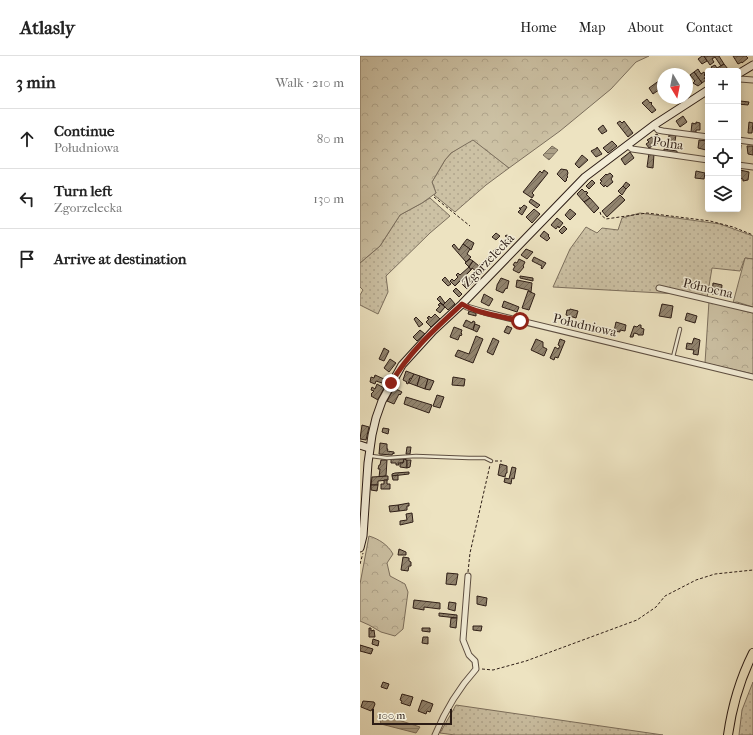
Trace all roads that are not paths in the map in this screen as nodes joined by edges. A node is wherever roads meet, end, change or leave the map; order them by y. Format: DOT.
graph roads {
  1 [pos="753,66"];
  2 [pos="741,73"];
  3 [pos="741,78"];
  4 [pos="753,80"];
  5 [pos="705,92"];
  6 [pos="654,125"];
  7 [pos="705,137"];
  8 [pos="741,140"];
  9 [pos="753,142"];
  10 [pos="627,145"];
  11 [pos="705,160"];
  12 [pos="741,165"];
  13 [pos="753,167"];
  14 [pos="659,288"];
  15 [pos="462,304"];
  16 [pos="753,310"];
  17 [pos="680,329"];
  18 [pos="673,357"];
  19 [pos="753,377"];
  20 [pos="360,445"];
  21 [pos="369,452"];
  22 [pos="491,461"];
  23 [pos="362,550"];
  24 [pos="468,576"];
  25 [pos="753,653"];
  26 [pos="435,735"];
  27 [pos="728,735"];
  1 -- 2 [label="street"];
  3 -- 4 [label="street"];
  5 -- 6 [label="street, Zgorzelecka"];
  6 -- 7 [label="street"];
  6 -- 10 [label="street, Zgorzelecka"];
  8 -- 9 [label="street"];
  10 -- 11 [label="street, Polna"];
  10 -- 15 [label="street, Zgorzelecka"];
  12 -- 13 [label="street"];
  14 -- 16 [label="street, Północna"];
  15 -- 18 [label="street, Południowa"];
  15 -- 21 [label="street, Zgorzelecka"];
  17 -- 18 [label="lane"];
  18 -- 19 [label="street, Południowa"];
  20 -- 21 [label="street"];
  21 -- 22 [label="lane"];
  21 -- 23 [label="street, Zgorzelecka"];
  24 -- 26 [label="street"];
  25 -- 27 [label="main road"];
}
